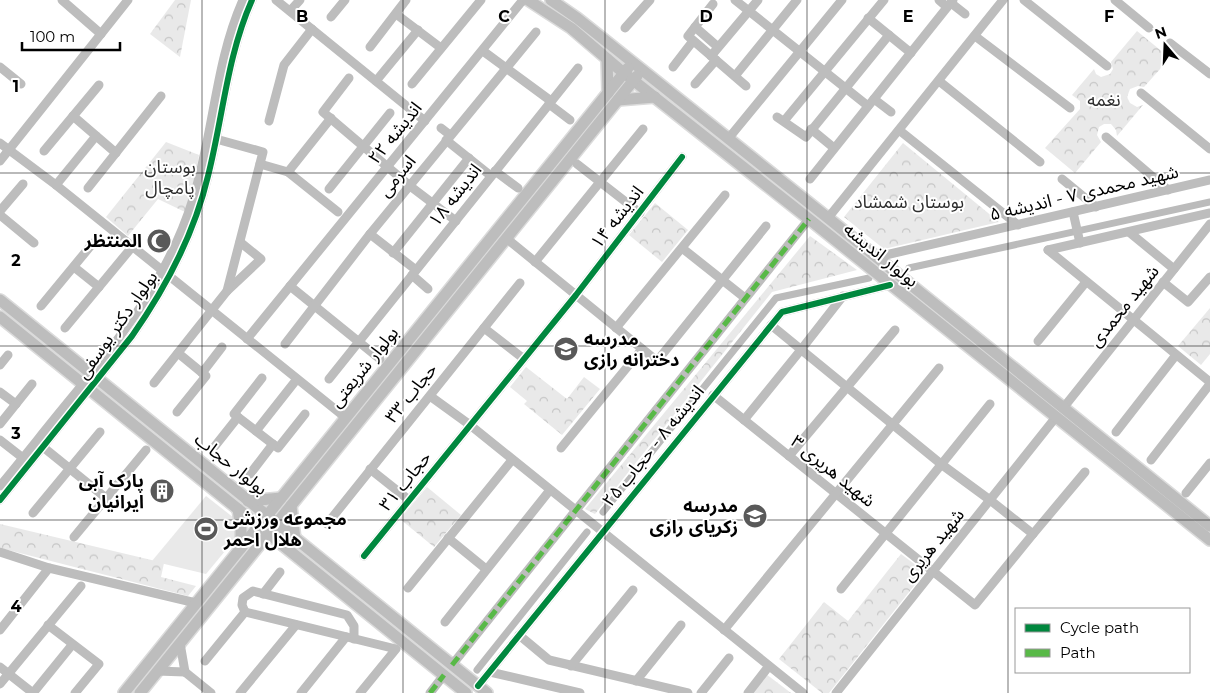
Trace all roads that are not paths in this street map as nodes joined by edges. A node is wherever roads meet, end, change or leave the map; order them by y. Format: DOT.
graph roads {
  1 [pos="62,0"];
  2 [pos="128,0"];
  3 [pos="243,0"];
  4 [pos="252,0"];
  5 [pos="276,0"];
  6 [pos="300,0"];
  7 [pos="345,0"];
  8 [pos="406,0"];
  9 [pos="481,0"];
  10 [pos="523,0"];
  11 [pos="528,0"];
  12 [pos="551,0"];
  13 [pos="649,0"];
  14 [pos="735,0"];
  15 [pos="758,0"];
  16 [pos="797,0"];
  17 [pos="842,0"];
  18 [pos="884,0"];
  19 [pos="939,0"];
  20 [pos="1004,0"];
  21 [pos="1024,0"];
  22 [pos="1115,0"];
  23 [pos="950,3"];
  24 [pos="713,4"];
  25 [pos="748,11"];
  26 [pos="290,12"];
  27 [pos="396,14"];
  28 [pos="964,14"];
  29 [pos="331,17"];
  30 [pos="868,18"];
  31 [pos="695,27"];
  32 [pos="625,28"];
  33 [pos="1149,28"];
  34 [pos="312,29"];
  35 [pos="418,30"];
  36 [pos="772,30"];
  37 [pos="536,32"];
  38 [pos="101,34"];
  39 [pos="889,35"];
  40 [pos="975,36"];
  41 [pos="693,41"];
  42 [pos="1170,43"];
  43 [pos="370,47"];
  44 [pos="718,47"];
  45 [pos="442,48"];
  46 [pos="483,51"];
  47 [pos="799,53"];
  48 [pos="911,53"];
  49 [pos="713,58"];
  50 [pos="607,59"];
  51 [pos="632,63"];
  52 [pos="1107,66"];
  53 [pos="0,67"];
  54 [pos="673,67"];
  55 [pos="506,68"];
  56 [pos="578,68"];
  57 [pos="642,71"];
  58 [pos="824,72"];
  59 [pos="624,73"];
  60 [pos="1210,74"];
  61 [pos="735,76"];
  62 [pos="349,78"];
  63 [pos="634,80"];
  64 [pos="376,81"];
  65 [pos="938,81"];
  66 [pos="21,84"];
  67 [pos="412,84"];
  68 [pos="695,84"];
  69 [pos="99,85"];
  70 [pos="746,86"];
  71 [pos="844,88"];
  72 [pos="608,93"];
  73 [pos="1141,93"];
  74 [pos="160,96"];
  75 [pos="655,97"];
  76 [pos="618,100"];
  77 [pos="550,102"];
  78 [pos="871,103"];
  79 [pos="1070,108"];
  80 [pos="891,112"];
  81 [pos="390,113"];
  82 [pos="73,116"];
  83 [pos="332,118"];
  84 [pos="570,120"];
  85 [pos="269,121"];
  86 [pos="425,121"];
  87 [pos="441,128"];
  88 [pos="643,129"];
  89 [pos="811,129"];
  90 [pos="899,130"];
  91 [pos="96,136"];
  92 [pos="1106,137"];
  93 [pos="448,138"];
  94 [pos="216,139"];
  95 [pos="728,139"];
  96 [pos="0,143"];
  97 [pos="362,146"];
  98 [pos="834,148"];
  99 [pos="1210,149"];
  100 [pos="9,150"];
  101 [pos="44,151"];
  102 [pos="116,153"];
  103 [pos="682,157"];
  104 [pos="469,158"];
  105 [pos="0,161"];
  106 [pos="1040,162"];
  107 [pos="260,164"];
  108 [pos="577,164"];
  109 [pos="387,167"];
  110 [pos="288,172"];
  111 [pos="493,173"];
  112 [pos="810,179"];
  113 [pos="1062,179"];
  114 [pos="1210,180"];
  115 [pos="600,182"];
  116 [pos="23,184"];
  117 [pos="56,185"];
  118 [pos="410,186"];
  119 [pos="88,188"];
  120 [pos="329,188"];
  121 [pos="518,188"];
  122 [pos="1168,190"];
  123 [pos="725,195"];
  124 [pos="433,203"];
  125 [pos="1096,207"];
  126 [pos="0,211"];
  127 [pos="338,212"];
  128 [pos="640,212"];
  129 [pos="1073,212"];
  130 [pos="1210,213"];
  131 [pos="0,215"];
  132 [pos="828,218"];
  133 [pos="809,219"];
  134 [pos="456,221"];
  135 [pos="1210,224"];
  136 [pos="1018,225"];
  137 [pos="766,226"];
  138 [pos="1129,232"];
  139 [pos="370,234"];
  140 [pos="1206,236"];
  141 [pos="506,238"];
  142 [pos="240,242"];
  143 [pos="34,243"];
  144 [pos="94,243"];
  145 [pos="1080,243"];
  146 [pos="132,247"];
  147 [pos="682,248"];
  148 [pos="393,253"];
  149 [pos="877,257"];
  150 [pos="535,262"];
  151 [pos="74,267"];
  152 [pos="1174,269"];
  153 [pos="414,273"];
  154 [pos="166,275"];
  155 [pos="1210,277"];
  156 [pos="722,280"];
  157 [pos="1086,282"];
  158 [pos="1163,282"];
  159 [pos="520,283"];
  160 [pos="890,285"];
  161 [pos="290,286"];
  162 [pos="99,287"];
  163 [pos="428,289"];
  164 [pos="227,291"];
  165 [pos="576,295"];
  166 [pos="843,295"];
  167 [pos="745,298"];
  168 [pos="0,300"];
  169 [pos="42,306"];
  170 [pos="316,306"];
  171 [pos="212,311"];
  172 [pos="0,317"];
  173 [pos="1133,321"];
  174 [pos="771,326"];
  175 [pos="65,328"];
  176 [pos="484,328"];
  177 [pos="616,328"];
  178 [pos="895,330"];
  179 [pos="248,339"];
  180 [pos="1038,341"];
  181 [pos="359,342"];
  182 [pos="285,344"];
  183 [pos="222,347"];
  184 [pos="642,349"];
  185 [pos="800,351"];
  186 [pos="178,353"];
  187 [pos="8,354"];
  188 [pos="1176,355"];
  189 [pos="380,359"];
  190 [pos="524,359"];
  191 [pos="0,365"];
  192 [pos="939,368"];
  193 [pos="204,374"];
  194 [pos="95,377"];
  195 [pos="262,378"];
  196 [pos="297,379"];
  197 [pos="329,379"];
  198 [pos="154,383"];
  199 [pos="1210,383"];
  200 [pos="32,384"];
  201 [pos="86,387"];
  202 [pos="847,388"];
  203 [pos="0,392"];
  204 [pos="713,395"];
  205 [pos="430,396"];
  206 [pos="16,404"];
  207 [pos="990,404"];
  208 [pos="1064,408"];
  209 [pos="177,412"];
  210 [pos="305,414"];
  211 [pos="238,417"];
  212 [pos="1056,417"];
  213 [pos="346,418"];
  214 [pos="744,420"];
  215 [pos="0,424"];
  216 [pos="892,424"];
  217 [pos="470,426"];
  218 [pos="256,431"];
  219 [pos="100,432"];
  220 [pos="1116,432"];
  221 [pos="0,440"];
  222 [pos="273,444"];
  223 [pos="215,446"];
  224 [pos="43,447"];
  225 [pos="561,448"];
  226 [pos="146,450"];
  227 [pos="789,456"];
  228 [pos="23,458"];
  229 [pos="512,460"];
  230 [pos="1151,460"];
  231 [pos="1210,463"];
  232 [pos="941,464"];
  233 [pos="70,469"];
  234 [pos="370,469"];
  235 [pos="1085,472"];
  236 [pos="250,474"];
  237 [pos="0,486"];
  238 [pos="550,490"];
  239 [pos="835,493"];
  240 [pos="1186,494"];
  241 [pos="106,498"];
  242 [pos="281,498"];
  243 [pos="0,500"];
  244 [pos="409,500"];
  245 [pos="990,500"];
  246 [pos="248,501"];
  247 [pos="291,506"];
  248 [pos="238,509"];
  249 [pos="575,511"];
  250 [pos="33,513"];
  251 [pos="267,516"];
  252 [pos="276,524"];
  253 [pos="327,524"];
  254 [pos="258,526"];
  255 [pos="1210,526"];
  256 [pos="603,532"];
  257 [pos="885,533"];
  258 [pos="268,534"];
  259 [pos="1033,534"];
  260 [pos="74,537"];
  261 [pos="448,538"];
  262 [pos="295,539"];
  263 [pos="1210,540"];
  264 [pos="283,546"];
  265 [pos="240,548"];
  266 [pos="256,549"];
  267 [pos="0,552"];
  268 [pos="364,556"];
  269 [pos="49,568"];
  270 [pos="486,569"];
  271 [pos="933,571"];
  272 [pos="280,572"];
  273 [pos="81,586"];
  274 [pos="408,588"];
  275 [pos="841,589"];
  276 [pos="634,590"];
  277 [pos="263,594"];
  278 [pos="196,603"];
  279 [pos="245,612"];
  280 [pos="445,622"];
  281 [pos="48,625"];
  282 [pos="296,625"];
  283 [pos="681,625"];
  284 [pos="0,630"];
  285 [pos="724,630"];
  286 [pos="519,635"];
  287 [pos="350,638"];
  288 [pos="180,643"];
  289 [pos="72,645"];
  290 [pos="729,658"];
  291 [pos="205,661"];
  292 [pos="452,665"];
  293 [pos="571,666"];
  294 [pos="770,666"];
  295 [pos="0,667"];
  296 [pos="157,671"];
  297 [pos="185,672"];
  298 [pos="490,672"];
  299 [pos="8,673"];
  300 [pos="444,675"];
  301 [pos="636,681"];
  302 [pos="0,684"];
  303 [pos="482,690"];
  304 [pos="33,693"];
  305 [pos="75,693"];
  306 [pos="124,693"];
  307 [pos="140,693"];
  308 [pos="211,693"];
  309 [pos="240,693"];
  310 [pos="301,693"];
  311 [pos="360,693"];
  312 [pos="430,693"];
  313 [pos="466,693"];
  314 [pos="580,693"];
  315 [pos="688,693"];
  316 [pos="700,693"];
  317 [pos="748,693"];
  318 [pos="803,693"];
  319 [pos="836,693"];
  1 -- 38 [label="street"];
  2 -- 38 [label="street"];
  3 -- 154 [label="street, بولوار دکتر یوسفی"];
  4 -- 94 [label="street, بولوار دکتر یوسفی"];
  5 -- 26 [label="street"];
  6 -- 26 [label="street"];
  7 -- 29 [label="street"];
  8 -- 27 [label="street"];
  9 -- 45 [label="street"];
  10 -- 46 [label="street, اندیشه ۲۲"];
  11 -- 50 [label="main road, بولوار اندیشه"];
  12 -- 51 [label="main road, بولوار اندیشه"];
  13 -- 32 [label="street"];
  14 -- 25 [label="street"];
  15 -- 25 [label="street"];
  16 -- 36 [label="street"];
  17 -- 47 [label="street"];
  18 -- 30 [label="street"];
  19 -- 23 [label="street"];
  20 -- 40 [label="street"];
  21 -- 52 [label="street"];
  22 -- 33 [label="street"];
  23 -- 28 [label="street"];
  23 -- 48 [label="street"];
  24 -- 31 [label="street"];
  25 -- 36 [label="street"];
  25 -- 44 [label="street"];
  26 -- 34 [label="street"];
  27 -- 35 [label="street"];
  27 -- 43 [label="street"];
  30 -- 39 [label="street"];
  30 -- 58 [label="street"];
  31 -- 41 [label="street"];
  31 -- 44 [label="street"];
  34 -- 64 [label="street"];
  34 -- 85 [label="street"];
  35 -- 45 [label="street"];
  35 -- 64 [label="street"];
  36 -- 47 [label="street"];
  36 -- 61 [label="street"];
  37 -- 55 [label="street, اسرمی"];
  38 -- 100 [label="street"];
  39 -- 48 [label="street"];
  39 -- 71 [label="street"];
  40 -- 65 [label="street"];
  40 -- 79 [label="street"];
  41 -- 49 [label="street"];
  41 -- 54 [label="street"];
  42 -- 60 [label="street"];
  44 -- 49 [label="street"];
  45 -- 67 [label="street"];
  46 -- 55 [label="street"];
  46 -- 86 [label="street, اندیشه ۲۲"];
  47 -- 58 [label="street"];
  47 -- 95 [label="street"];
  48 -- 78 [label="street"];
  49 -- 61 [label="street"];
  49 -- 68 [label="street"];
  50 -- 59 [label="main road, بولوار اندیشه"];
  50 -- 72 [label="main road"];
  51 -- 57 [label="main road, بولوار اندیشه"];
  51 -- 59 [label="main road, بولوار شریعتی"];
  53 -- 66 [label="street"];
  55 -- 77 [label="street"];
  55 -- 93 [label="street, اسرمی"];
  56 -- 77 [label="street, اندیشه ۱۸"];
  57 -- 63 [label="main road, بولوار شریعتی"];
  57 -- 95 [label="main road, بولوار اندیشه"];
  58 -- 71 [label="street"];
  58 -- 89 [label="street"];
  59 -- 63 [label="main road, بولوار اندیشه"];
  59 -- 72 [label="main road, بولوار شریعتی"];
  61 -- 70 [label="street"];
  62 -- 83 [label="street"];
  63 -- 75 [label="main road, بولوار اندیشه"];
  63 -- 76 [label="main road, بولوار شریعتی"];
  64 -- 86 [label="street"];
  65 -- 90 [label="street"];
  65 -- 106 [label="street"];
  69 -- 82 [label="street"];
  71 -- 78 [label="street"];
  71 -- 89 [label="street"];
  72 -- 213 [label="main road, بولوار شریعتی"];
  73 -- 99 [label="street"];
  74 -- 102 [label="street"];
  75 -- 76 [label="main road"];
  75 -- 133 [label="main road, بولوار اندیشه"];
  76 -- 141 [label="main road, بولوار شریعتی"];
  77 -- 84 [label="street"];
  77 -- 111 [label="street, اندیشه ۱۸"];
  78 -- 80 [label="street"];
  78 -- 98 [label="street"];
  81 -- 97 [label="street"];
  82 -- 91 [label="street"];
  82 -- 101 [label="street"];
  83 -- 97 [label="street"];
  83 -- 110 [label="street"];
  86 -- 109 [label="street, اندیشه ۲۲"];
  87 -- 93 [label="street"];
  88 -- 115 [label="street"];
  89 -- 98 [label="street"];
  90 -- 132 [label="street"];
  90 -- 136 [label="street"];
  91 -- 102 [label="street"];
  91 -- 117 [label="street"];
  92 -- 122 [label="street"];
  93 -- 104 [label="street"];
  93 -- 118 [label="street, اسرمی"];
  94 -- 107 [label="street"];
  94 -- 154 [label="street, بولوار دکتر یوسفی"];
  95 -- 132 [label="main road, بولوار اندیشه"];
  96 -- 100 [label="street"];
  97 -- 109 [label="street"];
  97 -- 120 [label="street"];
  98 -- 112 [label="street"];
  100 -- 105 [label="street"];
  100 -- 117 [label="street"];
  102 -- 119 [label="street"];
  103 -- 128 [label="street, اندیشه ۱۴"];
  104 -- 111 [label="street"];
  104 -- 124 [label="street"];
  107 -- 110 [label="street"];
  107 -- 142 [label="street"];
  108 -- 115 [label="street"];
  109 -- 118 [label="street"];
  109 -- 161 [label="street, اندیشه ۲۲"];
  110 -- 127 [label="street"];
  111 -- 121 [label="street"];
  111 -- 134 [label="street, اندیشه ۱۸"];
  113 -- 125 [label="street"];
  114 -- 122 [label="street, شهید محمدی ۷ - اندیشه ۵"];
  115 -- 128 [label="street"];
  115 -- 150 [label="street"];
  116 -- 126 [label="street"];
  117 -- 146 [label="street"];
  118 -- 124 [label="street"];
  118 -- 139 [label="street, اسرمی"];
  122 -- 125 [label="street, شهید محمدی ۷ - اندیشه ۵"];
  123 -- 147 [label="street"];
  124 -- 134 [label="street"];
  124 -- 148 [label="street"];
  125 -- 129 [label="street, شهید محمدی ۷ - اندیشه ۵"];
  128 -- 165 [label="street, اندیشه ۱۴"];
  129 -- 136 [label="street, شهید محمدی ۷ - اندیشه ۵"];
  129 -- 145 [label="street"];
  130 -- 138 [label="street"];
  131 -- 143 [label="street"];
  132 -- 149 [label="main road, بولوار اندیشه"];
  133 -- 160 [label="main road, بولوار اندیشه"];
  133 -- 167 [label="street, اندیشه ۸ - حجاب ۲۵"];
  134 -- 153 [label="street, اندیشه ۱۸"];
  135 -- 140 [label="street, شهید محمدی"];
  136 -- 149 [label="street, شهید محمدی ۷ - اندیشه ۵"];
  137 -- 156 [label="street"];
  138 -- 145 [label="street"];
  138 -- 152 [label="street"];
  139 -- 148 [label="street"];
  139 -- 170 [label="street, اسرمی"];
  140 -- 152 [label="street, شهید محمدی"];
  141 -- 150 [label="street"];
  141 -- 247 [label="main road, بولوار شریعتی"];
  142 -- 164 [label="street"];
  142 -- 164 [label="street"];
  144 -- 151 [label="street"];
  145 -- 157 [label="street"];
  146 -- 154 [label="street"];
  146 -- 162 [label="street"];
  147 -- 156 [label="street"];
  147 -- 177 [label="street"];
  148 -- 153 [label="street"];
  149 -- 208 [label="main road, بولوار اندیشه"];
  150 -- 165 [label="street"];
  151 -- 162 [label="street"];
  151 -- 169 [label="street"];
  152 -- 158 [label="street, شهید محمدی"];
  153 -- 163 [label="street"];
  153 -- 181 [label="street, اندیشه ۱۸"];
  154 -- 171 [label="street"];
  154 -- 194 [label="street, بولوار دکتر یوسفی"];
  155 -- 158 [label="street"];
  156 -- 167 [label="street"];
  156 -- 184 [label="street"];
  157 -- 173 [label="street"];
  157 -- 180 [label="street"];
  158 -- 173 [label="street, شهید محمدی"];
  159 -- 176 [label="street, حجاب ۳۳"];
  160 -- 166 [label="street, اندیشه ۸ - حجاب ۲۵"];
  160 -- 212 [label="main road, بولوار اندیشه"];
  161 -- 170 [label="street"];
  161 -- 179 [label="street, اندیشه ۲۲"];
  162 -- 175 [label="street"];
  164 -- 171 [label="street"];
  165 -- 177 [label="street"];
  165 -- 190 [label="street, اندیشه ۱۴"];
  166 -- 174 [label="street, اندیشه ۸ - حجاب ۲۵"];
  166 -- 185 [label="street"];
  167 -- 249 [label="street, اندیشه ۸ - حجاب ۲۵"];
  168 -- 194 [label="main road, بولوار حجاب"];
  170 -- 181 [label="street"];
  170 -- 182 [label="street, اسرمی"];
  171 -- 179 [label="street"];
  171 -- 186 [label="street"];
  172 -- 201 [label="main road, بولوار حجاب"];
  173 -- 188 [label="street"];
  173 -- 208 [label="street, شهید محمدی"];
  174 -- 185 [label="street"];
  174 -- 204 [label="street, اندیشه ۸ - حجاب ۲۵"];
  176 -- 190 [label="street"];
  176 -- 205 [label="street, حجاب ۳۳"];
  177 -- 184 [label="street"];
  178 -- 202 [label="street"];
  179 -- 196 [label="street"];
  181 -- 189 [label="street"];
  181 -- 197 [label="street, اندیشه ۱۸"];
  183 -- 193 [label="street"];
  184 -- 225 [label="street"];
  185 -- 202 [label="street"];
  185 -- 214 [label="street"];
  186 -- 193 [label="street"];
  186 -- 198 [label="street"];
  187 -- 191 [label="street"];
  188 -- 199 [label="street"];
  188 -- 220 [label="street"];
  190 -- 217 [label="street, حجاب ۳۱"];
  192 -- 216 [label="street"];
  193 -- 209 [label="street"];
  194 -- 201 [label="street, بولوار دکتر یوسفی"];
  194 -- 246 [label="main road, بولوار حجاب"];
  195 -- 211 [label="street"];
  196 -- 213 [label="street"];
  196 -- 218 [label="street"];
  199 -- 230 [label="street"];
  200 -- 206 [label="street"];
  201 -- 224 [label="street, بولوار دکتر یوسفی"];
  201 -- 228 [label="street, بولوار دکتر یوسفی"];
  201 -- 248 [label="main road, بولوار حجاب"];
  202 -- 216 [label="street"];
  202 -- 227 [label="street"];
  203 -- 206 [label="street"];
  204 -- 214 [label="street, شهید هریری ۳"];
  204 -- 256 [label="street, اندیشه ۸ - حجاب ۲۵"];
  205 -- 217 [label="street"];
  205 -- 234 [label="street, حجاب ۳۳"];
  206 -- 215 [label="street"];
  207 -- 232 [label="street"];
  208 -- 212 [label="main road"];
  208 -- 255 [label="main road, بولوار اندیشه"];
  210 -- 222 [label="street"];
  211 -- 218 [label="street"];
  211 -- 223 [label="street"];
  212 -- 245 [label="street, شهید هریری"];
  212 -- 263 [label="main road, بولوار اندیشه"];
  213 -- 242 [label="main road, بولوار شریعتی"];
  214 -- 227 [label="street, شهید هریری ۳"];
  216 -- 232 [label="street"];
  216 -- 239 [label="street"];
  217 -- 229 [label="street"];
  217 -- 244 [label="street, حجاب ۳۱"];
  218 -- 222 [label="street"];
  219 -- 233 [label="street"];
  221 -- 228 [label="street"];
  222 -- 236 [label="street"];
  224 -- 233 [label="street"];
  224 -- 243 [label="street, بولوار دکتر یوسفی"];
  226 -- 241 [label="street"];
  227 -- 239 [label="street, شهید هریری ۳"];
  228 -- 237 [label="street, بولوار دکتر یوسفی"];
  229 -- 238 [label="street"];
  229 -- 261 [label="street"];
  231 -- 240 [label="street"];
  232 -- 245 [label="street"];
  232 -- 257 [label="street"];
  233 -- 241 [label="street"];
  233 -- 250 [label="street"];
  234 -- 244 [label="street"];
  234 -- 253 [label="street, حجاب ۳۳"];
  235 -- 259 [label="street"];
  238 -- 249 [label="street"];
  238 -- 270 [label="street"];
  239 -- 257 [label="street, شهید هریری ۳"];
  239 -- 285 [label="street"];
  241 -- 260 [label="street"];
  242 -- 246 [label="main road"];
  242 -- 251 [label="main road, بولوار شریعتی"];
  244 -- 268 [label="street, حجاب ۳۱"];
  245 -- 259 [label="street"];
  245 -- 271 [label="street, شهید هریری"];
  246 -- 251 [label="main road, بولوار حجاب"];
  247 -- 252 [label="main road, بولوار شریعتی"];
  247 -- 262 [label="main road"];
  248 -- 254 [label="main road, بولوار حجاب"];
  248 -- 265 [label="main road"];
  249 -- 256 [label="street"];
  249 -- 292 [label="street, اندیشه ۸ - حجاب ۲۵"];
  251 -- 252 [label="main road, بولوار حجاب"];
  251 -- 254 [label="main road, بولوار شریعتی"];
  252 -- 258 [label="main road, بولوار شریعتی"];
  252 -- 262 [label="main road, بولوار حجاب"];
  254 -- 258 [label="main road, بولوار حجاب"];
  254 -- 265 [label="main road, بولوار شریعتی"];
  256 -- 285 [label="street"];
  256 -- 286 [label="street, اندیشه ۸ - حجاب ۲۵"];
  257 -- 271 [label="street, شهید هریری ۳"];
  257 -- 275 [label="street"];
  258 -- 264 [label="main road, بولوار حجاب"];
  258 -- 266 [label="main road, بولوار شریعتی"];
  259 -- 271 [label="street, شهید هریری ۳"];
  261 -- 270 [label="street"];
  261 -- 274 [label="street"];
  262 -- 292 [label="main road, بولوار حجاب"];
  264 -- 266 [label="main road"];
  264 -- 300 [label="main road, بولوار حجاب"];
  265 -- 278 [label="main road, بولوار شریعتی"];
  266 -- 288 [label="main road, بولوار شریعتی"];
  267 -- 269 [label="street"];
  269 -- 278 [label="street"];
  269 -- 284 [label="street"];
  270 -- 280 [label="street"];
  271 -- 319 [label="street, شهید هریری"];
  272 -- 277 [label="street"];
  273 -- 281 [label="street"];
  276 -- 293 [label="street"];
  277 -- 279 [label="street"];
  277 -- 287 [label="street"];
  278 -- 306 [label="main road, بولوار شریعتی"];
  279 -- 282 [label="street"];
  279 -- 291 [label="street"];
  281 -- 289 [label="street"];
  281 -- 299 [label="street"];
  282 -- 287 [label="street"];
  282 -- 309 [label="street"];
  283 -- 301 [label="street"];
  285 -- 294 [label="street"];
  286 -- 293 [label="street"];
  286 -- 298 [label="street, اندیشه ۸ - حجاب ۲۵"];
  287 -- 310 [label="street"];
  287 -- 311 [label="street"];
  288 -- 296 [label="main road, بولوار شریعتی"];
  288 -- 297 [label="street"];
  289 -- 304 [label="street"];
  289 -- 305 [label="street"];
  290 -- 316 [label="street"];
  292 -- 303 [label="main road, بولوار حجاب"];
  293 -- 301 [label="street"];
  294 -- 317 [label="street"];
  294 -- 318 [label="street"];
  295 -- 299 [label="street"];
  296 -- 297 [label="street"];
  296 -- 307 [label="main road, بولوار شریعتی"];
  297 -- 308 [label="street"];
  298 -- 303 [label="street, اندیشه ۸ - حجاب ۲۵"];
  298 -- 314 [label="street"];
  299 -- 302 [label="street"];
  299 -- 304 [label="street"];
  300 -- 312 [label="street"];
  300 -- 313 [label="main road, بولوار حجاب"];
  301 -- 315 [label="street"];
}
